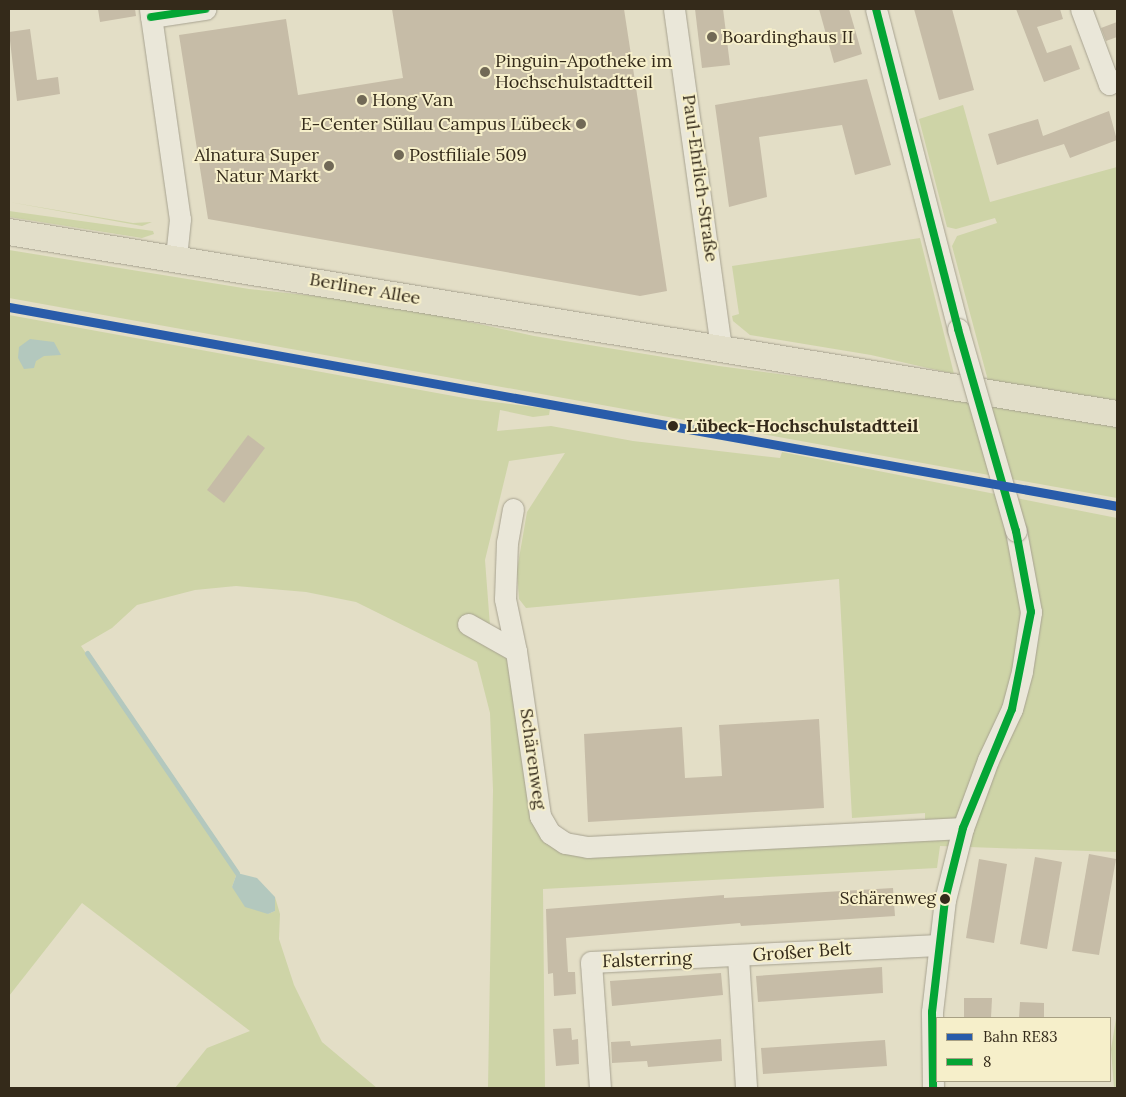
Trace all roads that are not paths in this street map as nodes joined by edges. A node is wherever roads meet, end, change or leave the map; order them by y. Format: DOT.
graph roads {
  1 [pos="205,9"];
  2 [pos="674,9"];
  3 [pos="876,9"];
  4 [pos="1081,9"];
  5 [pos="150,13"];
  6 [pos="1117,80"];
  7 [pos="9,232"];
  8 [pos="176,258"];
  9 [pos="721,348"];
  10 [pos="1117,414"];
  11 [pos="514,509"];
  12 [pos="468,624"];
  13 [pos="516,651"];
  14 [pos="963,828"];
  15 [pos="938,945"];
  16 [pos="738,956"];
  17 [pos="600,1088"];
  18 [pos="746,1088"];
  19 [pos="933,1088"];
  1 -- 5 [label="street"];
  2 -- 9 [label="street, Paul-Ehrlich-Straße"];
  3 -- 14 [label="street, bridge"];
  4 -- 6 [label="street"];
  5 -- 8 [label="street"];
  7 -- 8 [label="main road, Berliner Allee"];
  8 -- 9 [label="main road, Berliner Allee"];
  9 -- 10 [label="main road, Berliner Allee"];
  11 -- 13 [label="street, Schärenweg"];
  12 -- 13 [label="street"];
  13 -- 14 [label="street, Schärenweg"];
  14 -- 15 [label="street"];
  15 -- 16 [label="street, Großer Belt"];
  15 -- 19 [label="street"];
  16 -- 17 [label="street, Falsterring"];
  16 -- 18 [label="street, Großer Belt"];
}
